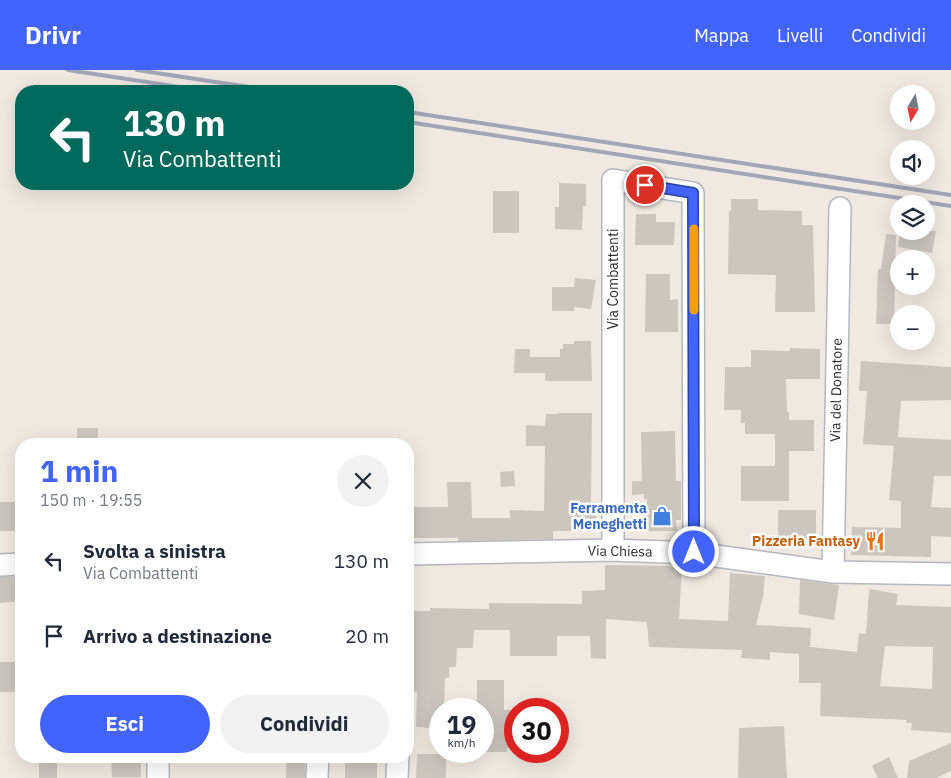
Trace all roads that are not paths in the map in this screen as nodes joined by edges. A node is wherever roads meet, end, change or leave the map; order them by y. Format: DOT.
graph roads {
  1 [pos="840,208"];
  2 [pos="613,550"];
  3 [pos="694,552"];
  4 [pos="414,554"];
  5 [pos="15,564"];
  6 [pos="0,565"];
  7 [pos="834,572"];
  8 [pos="951,574"];
  9 [pos="158,763"];
  10 [pos="318,763"];
  11 [pos="398,763"];
  12 [pos="158,778"];
  13 [pos="317,778"];
  14 [pos="397,778"];
  1 -- 7 [label="street, Via del Donatore"];
  2 -- 3 [label="street, Via Chiesa"];
  2 -- 3 [label="street, Via Combattenti"];
  2 -- 4 [label="street, Via Chiesa"];
  3 -- 7 [label="street, Via Chiesa"];
  5 -- 6 [label="street"];
  7 -- 8 [label="street, Via Chiesa"];
  9 -- 12 [label="street"];
  10 -- 13 [label="street"];
  11 -- 14 [label="street"];
}
